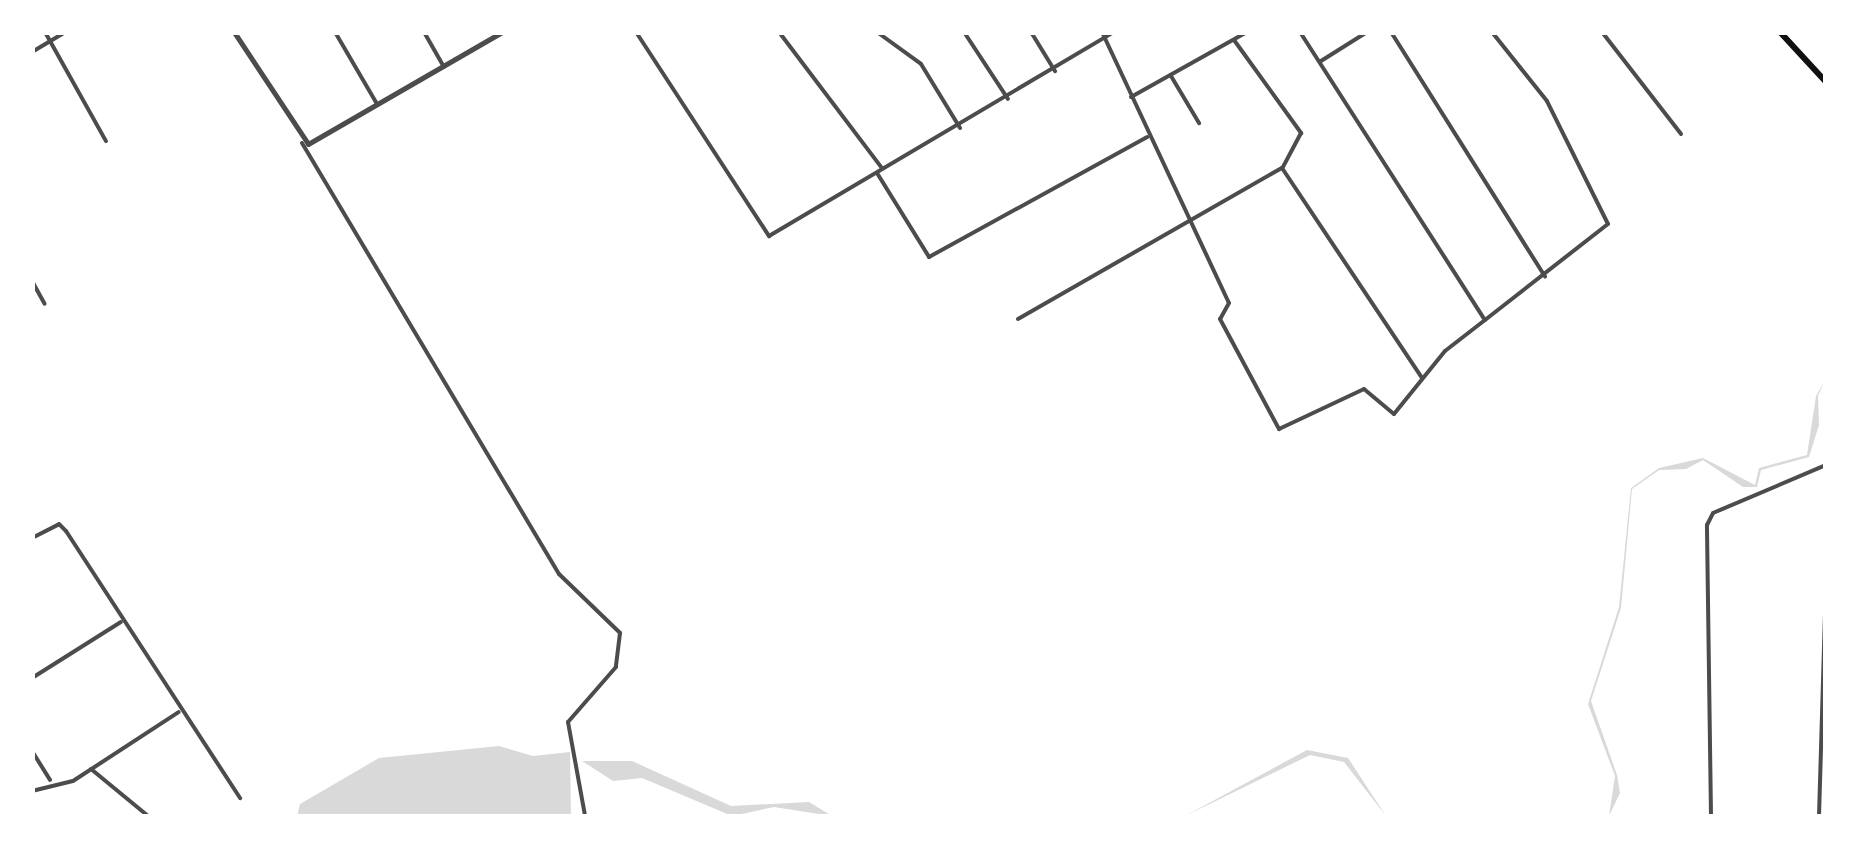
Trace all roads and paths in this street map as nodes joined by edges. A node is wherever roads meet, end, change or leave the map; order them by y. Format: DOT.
graph roads {
  1 [pos="46,32"];
  2 [pos="65,32"];
  3 [pos="234,32"];
  4 [pos="335,32"];
  5 [pos="424,32"];
  6 [pos="502,32"];
  7 [pos="636,32"];
  8 [pos="779,32"];
  9 [pos="877,32"];
  10 [pos="964,32"];
  11 [pos="1031,32"];
  12 [pos="1114,32"];
  13 [pos="1247,32"];
  14 [pos="1300,32"];
  15 [pos="1367,32"];
  16 [pos="1391,32"];
  17 [pos="1492,32"];
  18 [pos="1602,32"];
  19 [pos="1780,32"];
  20 [pos="1103,36"];
  21 [pos="1234,40"];
  22 [pos="50,41"];
  23 [pos="32,52"];
  24 [pos="1322,62"];
  25 [pos="444,67"];
  26 [pos="1055,71"];
  27 [pos="1171,76"];
  28 [pos="1826,82"];
  29 [pos="1131,98"];
  30 [pos="1008,100"];
  31 [pos="377,104"];
  32 [pos="1199,123"];
  33 [pos="960,128"];
  34 [pos="1681,134"];
  35 [pos="1148,136"];
  36 [pos="106,141"];
  37 [pos="302,144"];
  38 [pos="1282,168"];
  39 [pos="884,169"];
  40 [pos="877,172"];
  41 [pos="1189,219"];
  42 [pos="1545,277"];
  43 [pos="32,282"];
  44 [pos="45,304"];
  45 [pos="1018,319"];
  46 [pos="1485,320"];
  47 [pos="1422,378"];
  48 [pos="1826,465"];
  49 [pos="32,538"];
  50 [pos="1826,586"];
  51 [pos="123,621"];
  52 [pos="32,678"];
  53 [pos="181,711"];
  54 [pos="32,752"];
  55 [pos="91,769"];
  56 [pos="50,780"];
  57 [pos="32,791"];
  58 [pos="240,798"];
  59 [pos="148,816"];
  60 [pos="585,816"];
  61 [pos="1711,816"];
  62 [pos="1819,816"];
  1 -- 22 [label="street"];
  2 -- 22 [label="street"];
  3 -- 37 [label="street"];
  4 -- 31 [label="street"];
  5 -- 25 [label="street"];
  6 -- 25 [label="street"];
  7 -- 40 [label="street"];
  8 -- 39 [label="street"];
  9 -- 33 [label="street"];
  10 -- 30 [label="street"];
  11 -- 26 [label="street"];
  12 -- 20 [label="street"];
  13 -- 21 [label="street"];
  14 -- 24 [label="street"];
  15 -- 24 [label="street"];
  16 -- 42 [label="street"];
  17 -- 42 [label="street"];
  18 -- 34 [label="street"];
  19 -- 28 [label="main road"];
  20 -- 26 [label="street"];
  20 -- 29 [label="street"];
  21 -- 27 [label="street"];
  21 -- 38 [label="street"];
  22 -- 23 [label="street"];
  22 -- 36 [label="street"];
  24 -- 46 [label="street"];
  25 -- 31 [label="street"];
  26 -- 30 [label="street"];
  27 -- 29 [label="street"];
  27 -- 32 [label="street"];
  29 -- 35 [label="street"];
  30 -- 33 [label="street"];
  31 -- 37 [label="street"];
  33 -- 39 [label="street"];
  35 -- 40 [label="street"];
  35 -- 41 [label="street"];
  37 -- 60 [label="street"];
  38 -- 41 [label="street"];
  38 -- 47 [label="street"];
  39 -- 40 [label="street"];
  41 -- 45 [label="street"];
  41 -- 47 [label="street"];
  42 -- 46 [label="street"];
  43 -- 44 [label="street"];
  46 -- 47 [label="street"];
  48 -- 61 [label="street"];
  49 -- 51 [label="street"];
  50 -- 62 [label="street"];
  51 -- 52 [label="street"];
  51 -- 53 [label="street"];
  53 -- 55 [label="street"];
  53 -- 58 [label="street"];
  54 -- 56 [label="street"];
  55 -- 56 [label="street"];
  55 -- 59 [label="street"];
  56 -- 57 [label="street"];
}
